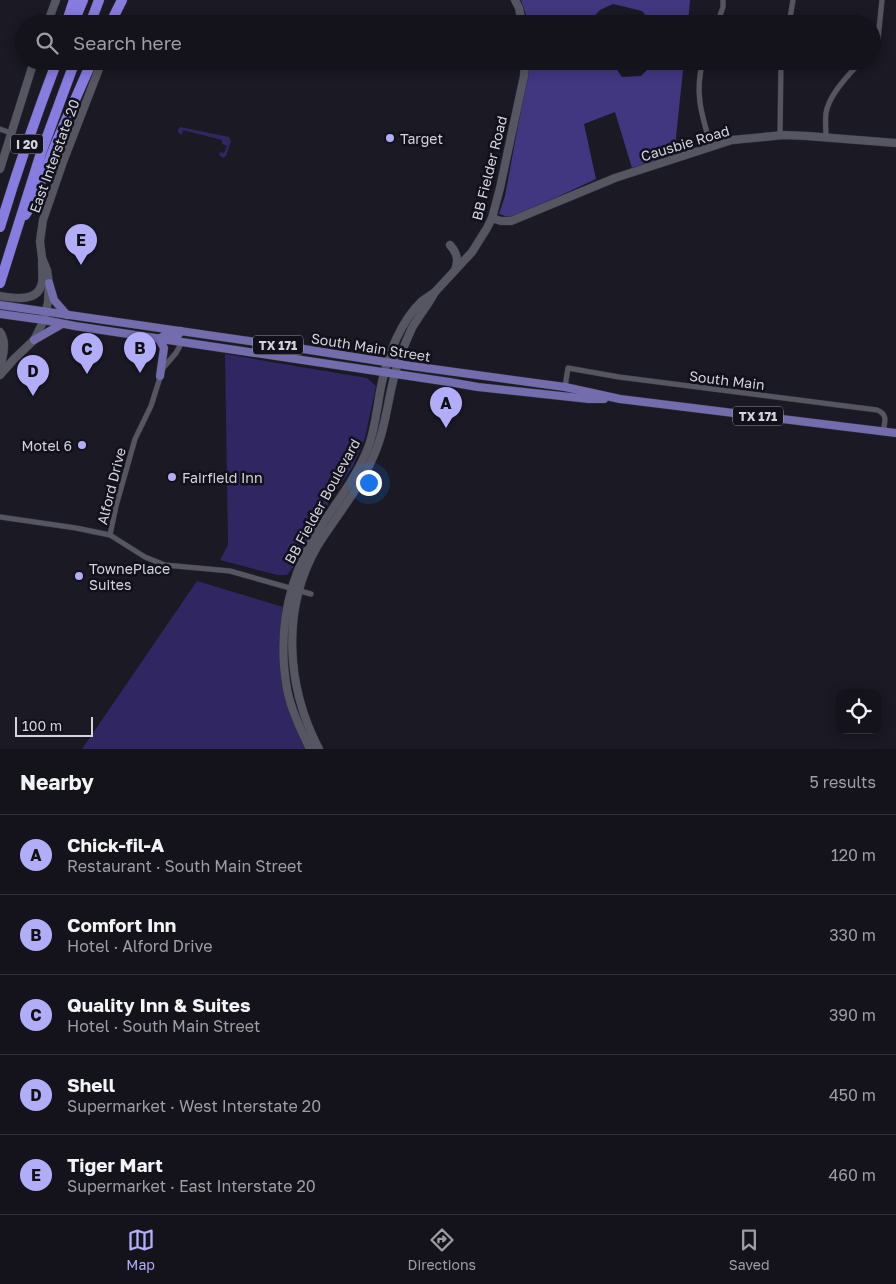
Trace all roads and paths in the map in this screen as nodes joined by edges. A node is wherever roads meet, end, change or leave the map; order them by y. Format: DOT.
graph roads {
  1 [pos="56,0"];
  2 [pos="74,0"];
  3 [pos="83,0"];
  4 [pos="99,0"];
  5 [pos="124,0"];
  6 [pos="515,0"];
  7 [pos="723,0"];
  8 [pos="793,0"];
  9 [pos="882,0"];
  10 [pos="50,15"];
  11 [pos="69,15"];
  12 [pos="77,15"];
  13 [pos="93,15"];
  14 [pos="115,15"];
  15 [pos="119,15"];
  16 [pos="520,15"];
  17 [pos="720,15"];
  18 [pos="791,15"];
  19 [pos="880,15"];
  20 [pos="31,70"];
  21 [pos="54,70"];
  22 [pos="72,70"];
  23 [pos="88,70"];
  24 [pos="99,70"];
  25 [pos="524,70"];
  26 [pos="700,70"];
  27 [pos="781,70"];
  28 [pos="854,70"];
  29 [pos="0,129"];
  30 [pos="11,132"];
  31 [pos="780,136"];
  32 [pos="826,137"];
  33 [pos="896,143"];
  34 [pos="711,146"];
  35 [pos="0,169"];
  36 [pos="492,218"];
  37 [pos="17,226"];
  38 [pos="0,227"];
  39 [pos="472,252"];
  40 [pos="42,258"];
  41 [pos="452,274"];
  42 [pos="0,283"];
  43 [pos="49,283"];
  44 [pos="435,292"];
  45 [pos="0,296"];
  46 [pos="0,305"];
  47 [pos="46,312"];
  48 [pos="0,314"];
  49 [pos="67,315"];
  50 [pos="44,320"];
  51 [pos="62,324"];
  52 [pos="180,331"];
  53 [pos="0,332"];
  54 [pos="204,334"];
  55 [pos="159,339"];
  56 [pos="34,340"];
  57 [pos="182,342"];
  58 [pos="388,362"];
  59 [pos="398,364"];
  60 [pos="384,372"];
  61 [pos="0,374"];
  62 [pos="395,374"];
  63 [pos="160,376"];
  64 [pos="565,387"];
  65 [pos="620,399"];
  66 [pos="883,432"];
  67 [pos="896,433"];
  68 [pos="0,517"];
  69 [pos="110,535"];
  70 [pos="295,589"];
  71 [pos="311,594"];
  72 [pos="310,749"];
  73 [pos="319,749"];
  1 -- 10 [label="street"];
  2 -- 11 [label="highway"];
  3 -- 12 [label="highway"];
  4 -- 13 [label="highway"];
  5 -- 14 [label="highway"];
  5 -- 15 [label="street"];
  6 -- 16 [label="street"];
  7 -- 17 [label="street"];
  8 -- 18 [label="street"];
  9 -- 19 [label="street"];
  20 -- 30 [label="street"];
  21 -- 38 [label="highway, I 20"];
  22 -- 37 [label="highway, I 20"];
  23 -- 37 [label="highway"];
  24 -- 40 [label="street, East Interstate 20"];
  25 -- 36 [label="street, BB Fielder Road"];
  26 -- 34 [label="street"];
  27 -- 31 [label="street"];
  28 -- 32 [label="street"];
  29 -- 30 [label="street"];
  30 -- 35 [label="street"];
  31 -- 32 [label="street, Causbie Road"];
  31 -- 34 [label="street, Causbie Road"];
  32 -- 33 [label="street, Causbie Road"];
  34 -- 36 [label="street, Causbie Road"];
  36 -- 39 [label="street, BB Fielder Road"];
  37 -- 42 [label="highway, I 20"];
  39 -- 41 [label="street, BB Fielder Road"];
  39 -- 41 [label="street"];
  40 -- 43 [label="street, East Interstate 20"];
  40 -- 45 [label="street"];
  41 -- 44 [label="street, BB Fielder Road"];
  43 -- 47 [label="street, East Interstate 20"];
  43 -- 49 [label="main road"];
  44 -- 58 [label="street, BB Fielder Boulevard"];
  44 -- 59 [label="street, BB Fielder Boulevard"];
  46 -- 47 [label="main road, South Main Street / TX 171"];
  47 -- 49 [label="main road, South Main Street / TX 171"];
  47 -- 50 [label="street, East Interstate 20"];
  48 -- 50 [label="main road, South Main Street / TX 171"];
  49 -- 52 [label="main road, South Main Street / TX 171"];
  50 -- 51 [label="main road, South Main Street / TX 171"];
  50 -- 56 [label="street, East Interstate 20"];
  51 -- 55 [label="main road, South Main Street / TX 171"];
  51 -- 56 [label="main road"];
  52 -- 54 [label="main road, South Main Street / TX 171"];
  52 -- 55 [label="main road"];
  53 -- 61 [label="street"];
  54 -- 57 [label="main road"];
  54 -- 58 [label="main road, South Main Street / TX 171"];
  55 -- 57 [label="main road, South Main Street / TX 171"];
  55 -- 63 [label="main road"];
  56 -- 61 [label="street, East Interstate 20"];
  57 -- 60 [label="main road, South Main Street / TX 171"];
  57 -- 63 [label="street, Alford Drive"];
  58 -- 59 [label="main road, South Main Street / TX 171"];
  58 -- 60 [label="street, BB Fielder Boulevard"];
  59 -- 62 [label="street, BB Fielder Boulevard"];
  59 -- 64 [label="main road, South Main Street / TX 171"];
  60 -- 62 [label="main road, South Main Street / TX 171"];
  60 -- 70 [label="street, BB Fielder Boulevard"];
  62 -- 65 [label="main road, South Main Street / TX 171"];
  62 -- 70 [label="street, BB Fielder Boulevard"];
  63 -- 69 [label="street, Alford Drive"];
  64 -- 65 [label="main road, South Main Street / TX 171"];
  64 -- 66 [label="street, South Main"];
  65 -- 66 [label="main road, South Main Street / TX 171"];
  66 -- 67 [label="main road, South Main Street / TX 171"];
  68 -- 69 [label="street, Alford Drive"];
  69 -- 70 [label="street"];
  70 -- 71 [label="street"];
  70 -- 72 [label="street, BB Fielder Boulevard"];
  70 -- 73 [label="street, BB Fielder Boulevard"];
}
